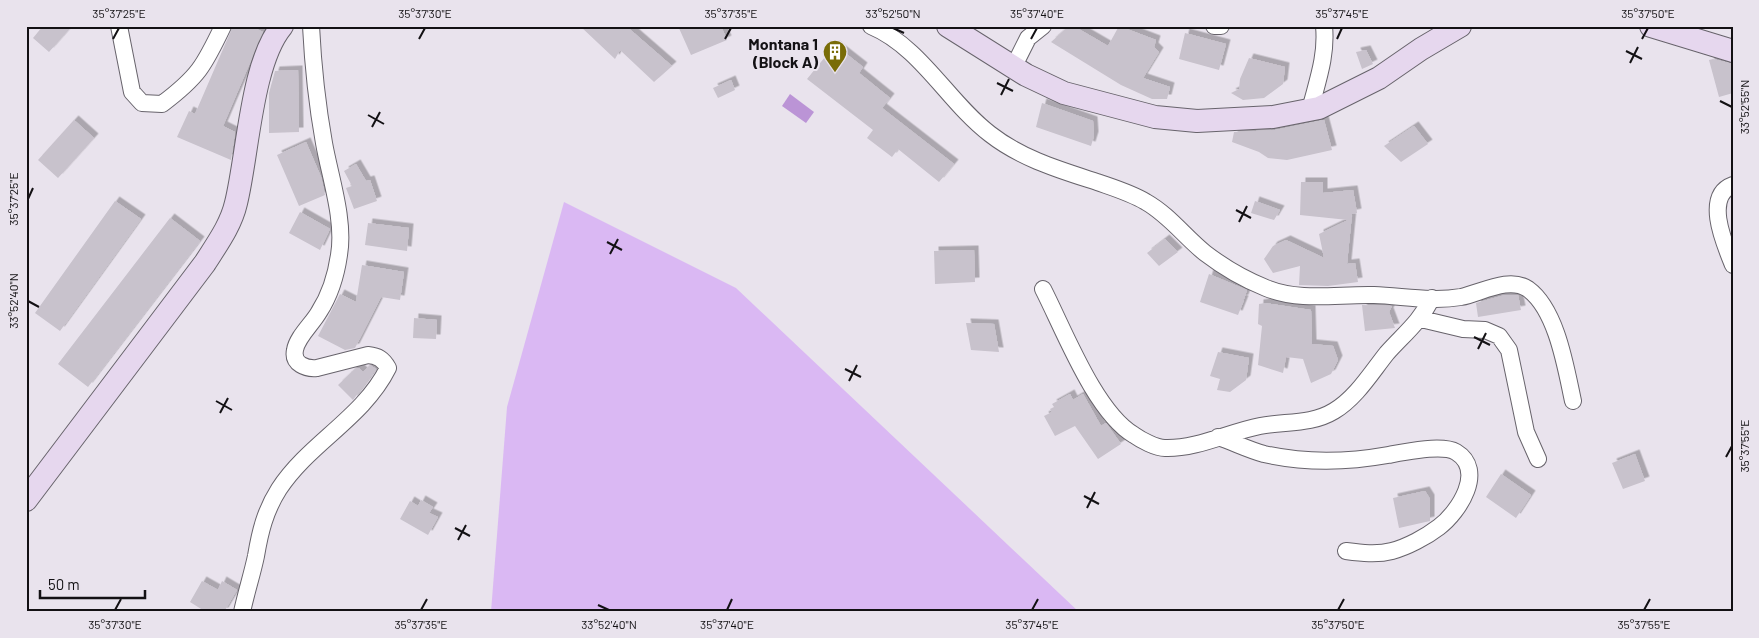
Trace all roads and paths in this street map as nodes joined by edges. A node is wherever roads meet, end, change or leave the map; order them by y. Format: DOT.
graph roads {
  1 [pos="119,26"];
  2 [pos="223,26"];
  3 [pos="282,26"];
  4 [pos="311,26"];
  5 [pos="871,26"];
  6 [pos="948,26"];
  7 [pos="1043,26"];
  8 [pos="1214,26"];
  9 [pos="1221,26"];
  10 [pos="1324,26"];
  11 [pos="1460,26"];
  12 [pos="1651,26"];
  13 [pos="1733,51"];
  14 [pos="1013,68"];
  15 [pos="1310,110"];
  16 [pos="1733,185"];
  17 [pos="1733,264"];
  18 [pos="1044,289"];
  19 [pos="1432,298"];
  20 [pos="1421,319"];
  21 [pos="1573,401"];
  22 [pos="1218,437"];
  23 [pos="1538,459"];
  24 [pos="26,500"];
  25 [pos="1346,551"];
  26 [pos="242,612"];
  1 -- 2 [label="street"];
  3 -- 24 [label="main road"];
  4 -- 26 [label="street"];
  5 -- 19 [label="street"];
  6 -- 14 [label="main road"];
  7 -- 14 [label="street"];
  8 -- 9 [label="street"];
  10 -- 15 [label="street"];
  11 -- 15 [label="main road"];
  12 -- 13 [label="main road"];
  14 -- 15 [label="main road"];
  16 -- 17 [label="street"];
  18 -- 22 [label="street"];
  19 -- 20 [label="street"];
  19 -- 21 [label="street"];
  20 -- 22 [label="street"];
  20 -- 23 [label="street"];
  22 -- 25 [label="street"];
}
